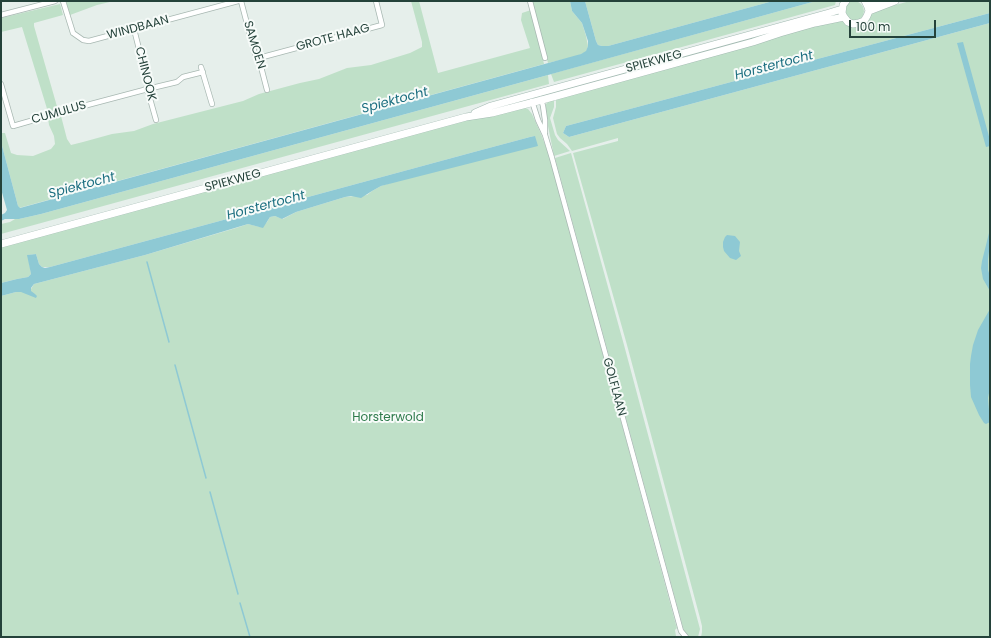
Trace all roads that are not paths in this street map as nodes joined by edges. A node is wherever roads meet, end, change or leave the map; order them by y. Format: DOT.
graph roads {
  1 [pos="55,1"];
  2 [pos="63,1"];
  3 [pos="239,1"];
  4 [pos="376,1"];
  5 [pos="530,1"];
  6 [pos="846,1"];
  7 [pos="880,1"];
  8 [pos="895,1"];
  9 [pos="867,5"];
  10 [pos="842,9"];
  11 [pos="1,15"];
  12 [pos="844,17"];
  13 [pos="134,29"];
  14 [pos="259,58"];
  15 [pos="545,58"];
  16 [pos="1,84"];
  17 [pos="147,88"];
  18 [pos="267,90"];
  19 [pos="540,97"];
  20 [pos="532,99"];
  21 [pos="212,104"];
  22 [pos="156,120"];
  23 [pos="545,135"];
  24 [pos="1,244"];
  25 [pos="686,637"];
  1 -- 11 [label="street"];
  2 -- 13 [label="street, WINDBAAN"];
  3 -- 13 [label="street, WINDBAAN"];
  3 -- 14 [label="street, SAMOEN"];
  4 -- 14 [label="street, GROTE HAAG"];
  5 -- 15 [label="street"];
  6 -- 10 [label="main road"];
  7 -- 9 [label="main road"];
  8 -- 9 [label="main road"];
  9 -- 12 [label="main road"];
  10 -- 12 [label="main road"];
  10 -- 19 [label="main road, SPIEKWEG"];
  12 -- 19 [label="main road, SPIEKWEG"];
  13 -- 17 [label="street, CHINOOK"];
  14 -- 18 [label="street, SAMOEN"];
  16 -- 17 [label="street, CUMULUS"];
  17 -- 21 [label="street"];
  17 -- 22 [label="street, CHINOOK"];
  19 -- 20 [label="main road, SPIEKWEG"];
  19 -- 23 [label="street, GOLFLAAN"];
  20 -- 23 [label="street, GOLFLAAN"];
  20 -- 24 [label="main road, SPIEKWEG"];
  23 -- 25 [label="street, GOLFLAAN"];
}
